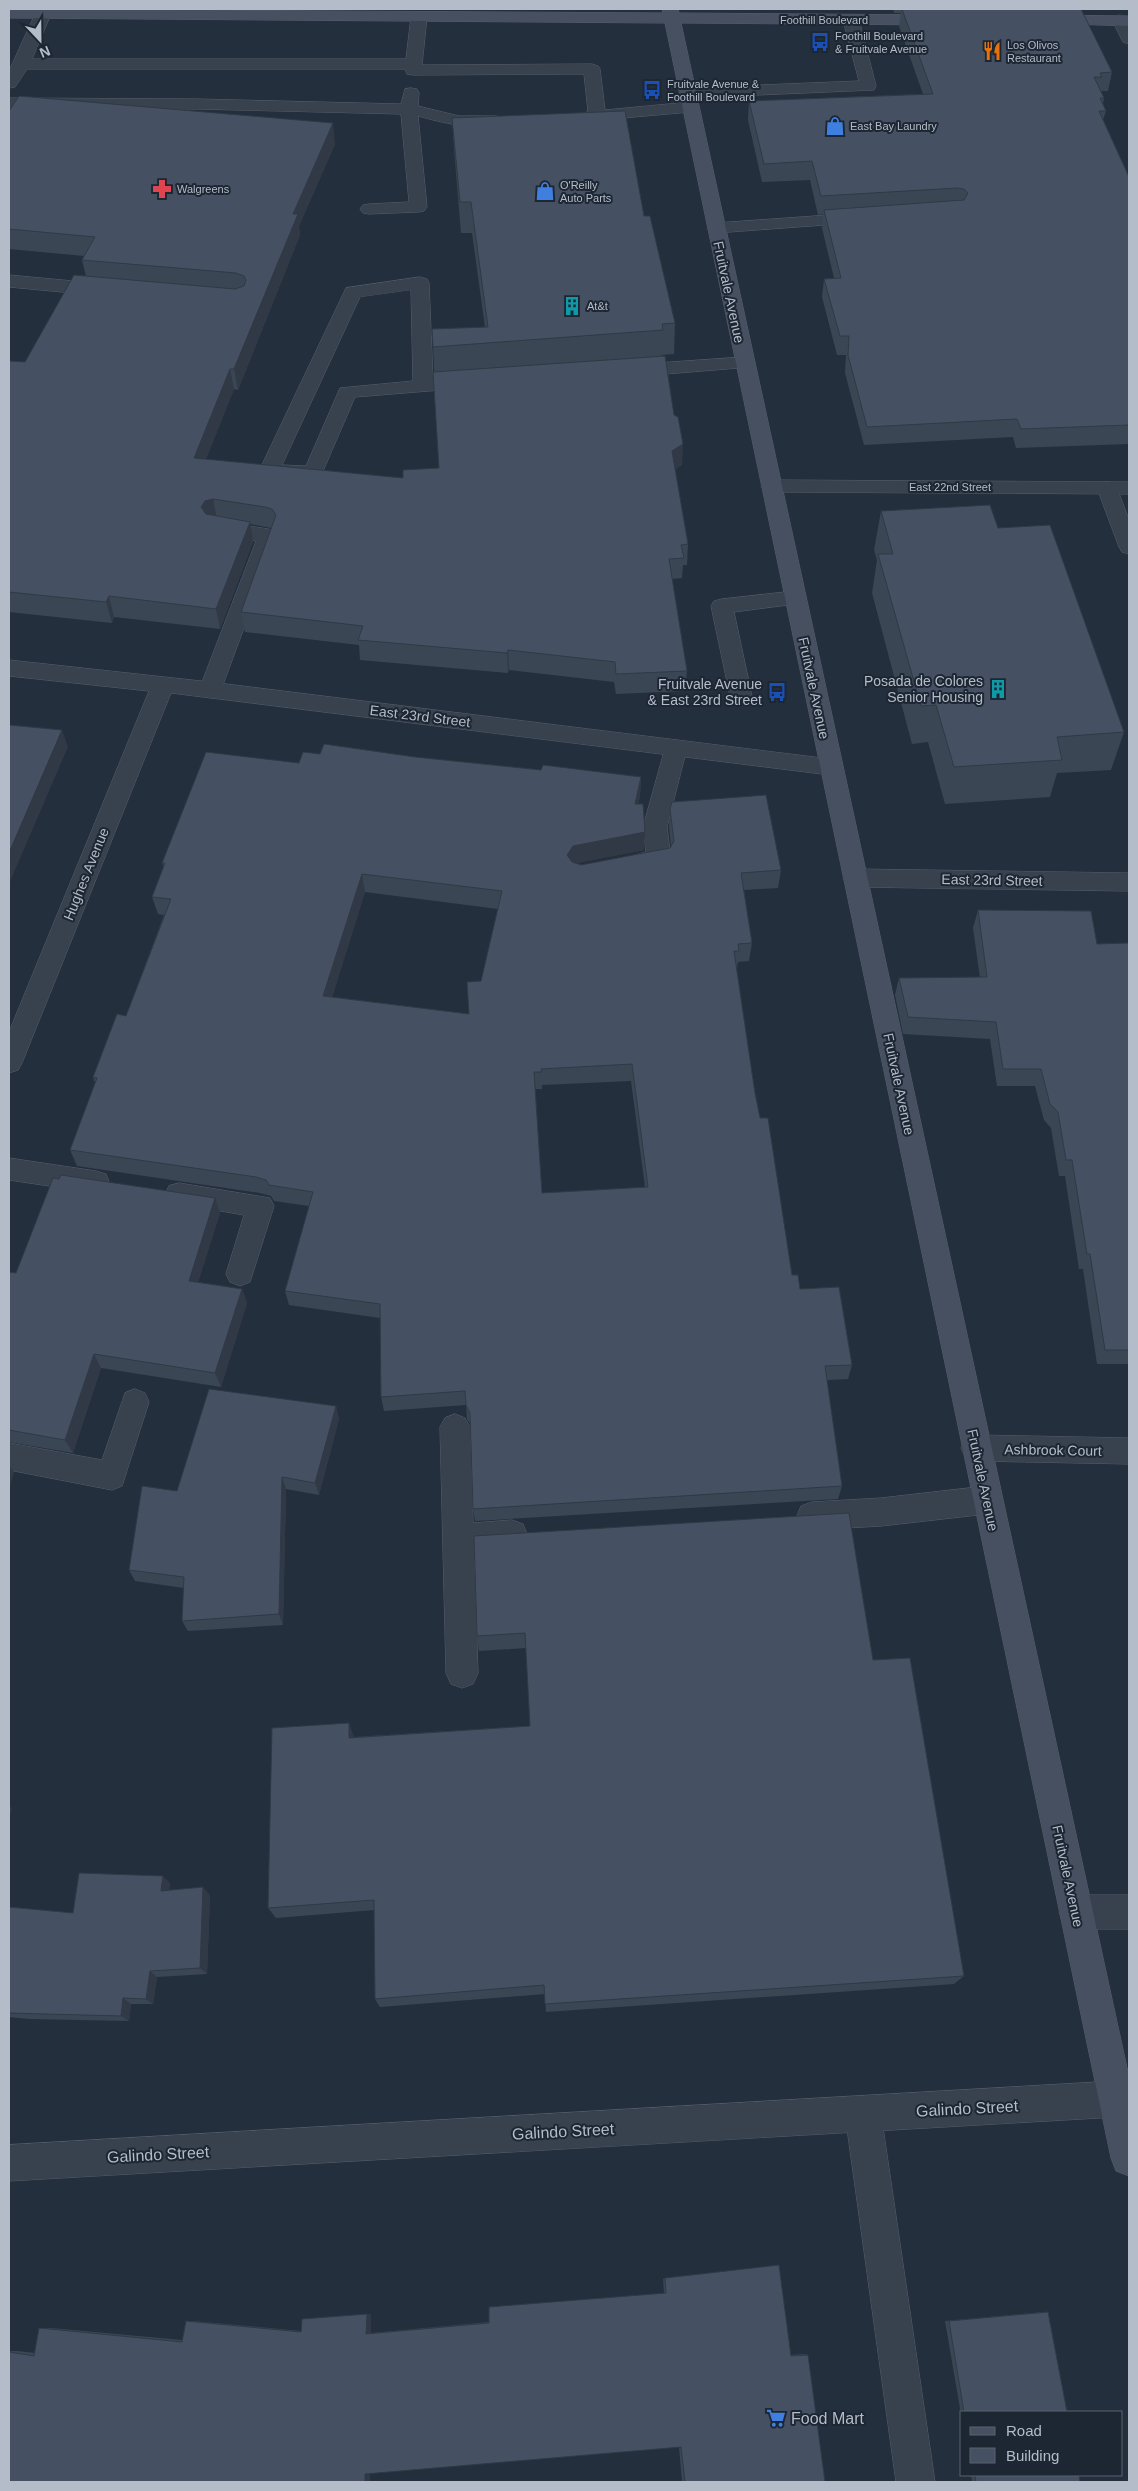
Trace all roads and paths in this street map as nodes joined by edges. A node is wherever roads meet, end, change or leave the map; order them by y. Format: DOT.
graph roads {
  1 [pos="144,12"];
  2 [pos="9,13"];
  3 [pos="43,14"];
  4 [pos="671,14"];
  5 [pos="419,17"];
  6 [pos="851,20"];
  7 [pos="955,20"];
  8 [pos="1033,20"];
  9 [pos="1125,21"];
  10 [pos="1129,39"];
  11 [pos="22,64"];
  12 [pos="414,67"];
  13 [pos="9,83"];
  14 [pos="689,100"];
  15 [pos="9,103"];
  16 [pos="409,109"];
  17 [pos="597,116"];
  18 [pos="568,117"];
  19 [pos="509,119"];
  20 [pos="369,209"];
  21 [pos="878,217"];
  22 [pos="716,228"];
  23 [pos="9,281"];
  24 [pos="124,292"];
  25 [pos="744,363"];
  26 [pos="608,373"];
  27 [pos="492,382"];
  28 [pos="423,386"];
  29 [pos="771,486"];
  30 [pos="1107,488"];
  31 [pos="1129,488"];
  32 [pos="217,528"];
  33 [pos="1129,547"];
  34 [pos="795,598"];
  35 [pos="9,668"];
  36 [pos="163,685"];
  37 [pos="210,690"];
  38 [pos="741,696"];
  39 [pos="676,748"];
  40 [pos="830,767"];
  41 [pos="610,868"];
  42 [pos="855,878"];
  43 [pos="1129,882"];
  44 [pos="9,1063"];
  45 [pos="9,1169"];
  46 [pos="125,1186"];
  47 [pos="154,1190"];
  48 [pos="240,1274"];
  49 [pos="135,1402"];
  50 [pos="455,1426"];
  51 [pos="976,1448"];
  52 [pos="1129,1451"];
  53 [pos="9,1457"];
  54 [pos="987,1500"];
  55 [pos="783,1518"];
  56 [pos="536,1533"];
  57 [pos="458,1538"];
  58 [pos="462,1673"];
  59 [pos="1076,1912"];
  60 [pos="1129,1912"];
  61 [pos="1117,2100"];
  62 [pos="863,2114"];
  63 [pos="1129,2158"];
  64 [pos="9,2163"];
  65 [pos="916,2482"];
  1 -- 3 [label="main road, Foothill Boulevard"];
  1 -- 5 [label="main road, Foothill Boulevard"];
  2 -- 3 [label="main road, Foothill Boulevard"];
  3 -- 11 [label="street"];
  4 -- 5 [label="main road, Foothill Boulevard"];
  4 -- 6 [label="main road, Foothill Boulevard"];
  4 -- 14 [label="main road, Fruitvale Avenue"];
  5 -- 12 [label="street"];
  6 -- 7 [label="main road, Foothill Boulevard"];
  6 -- 14 [label="street"];
  8 -- 9 [label="main road"];
  9 -- 10 [label="street"];
  11 -- 12 [label="street"];
  11 -- 13 [label="street"];
  12 -- 16 [label="street"];
  12 -- 17 [label="street"];
  14 -- 17 [label="street"];
  14 -- 22 [label="main road, Fruitvale Avenue"];
  15 -- 16 [label="street"];
  16 -- 19 [label="street"];
  16 -- 20 [label="street"];
  17 -- 18 [label="street"];
  21 -- 22 [label="street"];
  22 -- 25 [label="main road, Fruitvale Avenue"];
  23 -- 24 [label="street"];
  25 -- 26 [label="street"];
  25 -- 29 [label="main road, Fruitvale Avenue"];
  27 -- 28 [label="street"];
  28 -- 28 [label="street"];
  29 -- 30 [label="street, East 22nd Street"];
  29 -- 34 [label="main road, Fruitvale Avenue"];
  30 -- 31 [label="street, East 22nd Street"];
  30 -- 33 [label="street"];
  32 -- 37 [label="street"];
  34 -- 38 [label="street"];
  34 -- 40 [label="main road, Fruitvale Avenue"];
  35 -- 36 [label="street, East 23rd Street"];
  36 -- 37 [label="street, East 23rd Street"];
  36 -- 44 [label="street, Hughes Avenue"];
  37 -- 39 [label="street, East 23rd Street"];
  39 -- 40 [label="street, East 23rd Street"];
  39 -- 41 [label="street"];
  40 -- 42 [label="main road, Fruitvale Avenue"];
  42 -- 43 [label="street, East 23rd Street"];
  42 -- 51 [label="main road, Fruitvale Avenue"];
  45 -- 46 [label="street"];
  47 -- 48 [label="street"];
  49 -- 53 [label="street"];
  50 -- 57 [label="street"];
  51 -- 52 [label="street, Ashbrook Court"];
  51 -- 54 [label="main road, Fruitvale Avenue"];
  54 -- 55 [label="street"];
  54 -- 59 [label="main road, Fruitvale Avenue"];
  56 -- 57 [label="street"];
  57 -- 58 [label="street"];
  59 -- 60 [label="street"];
  59 -- 61 [label="main road, Fruitvale Avenue"];
  61 -- 62 [label="street, Galindo Street"];
  61 -- 63 [label="main road, Fruitvale Avenue"];
  62 -- 64 [label="street, Galindo Street"];
  62 -- 65 [label="street"];
}
